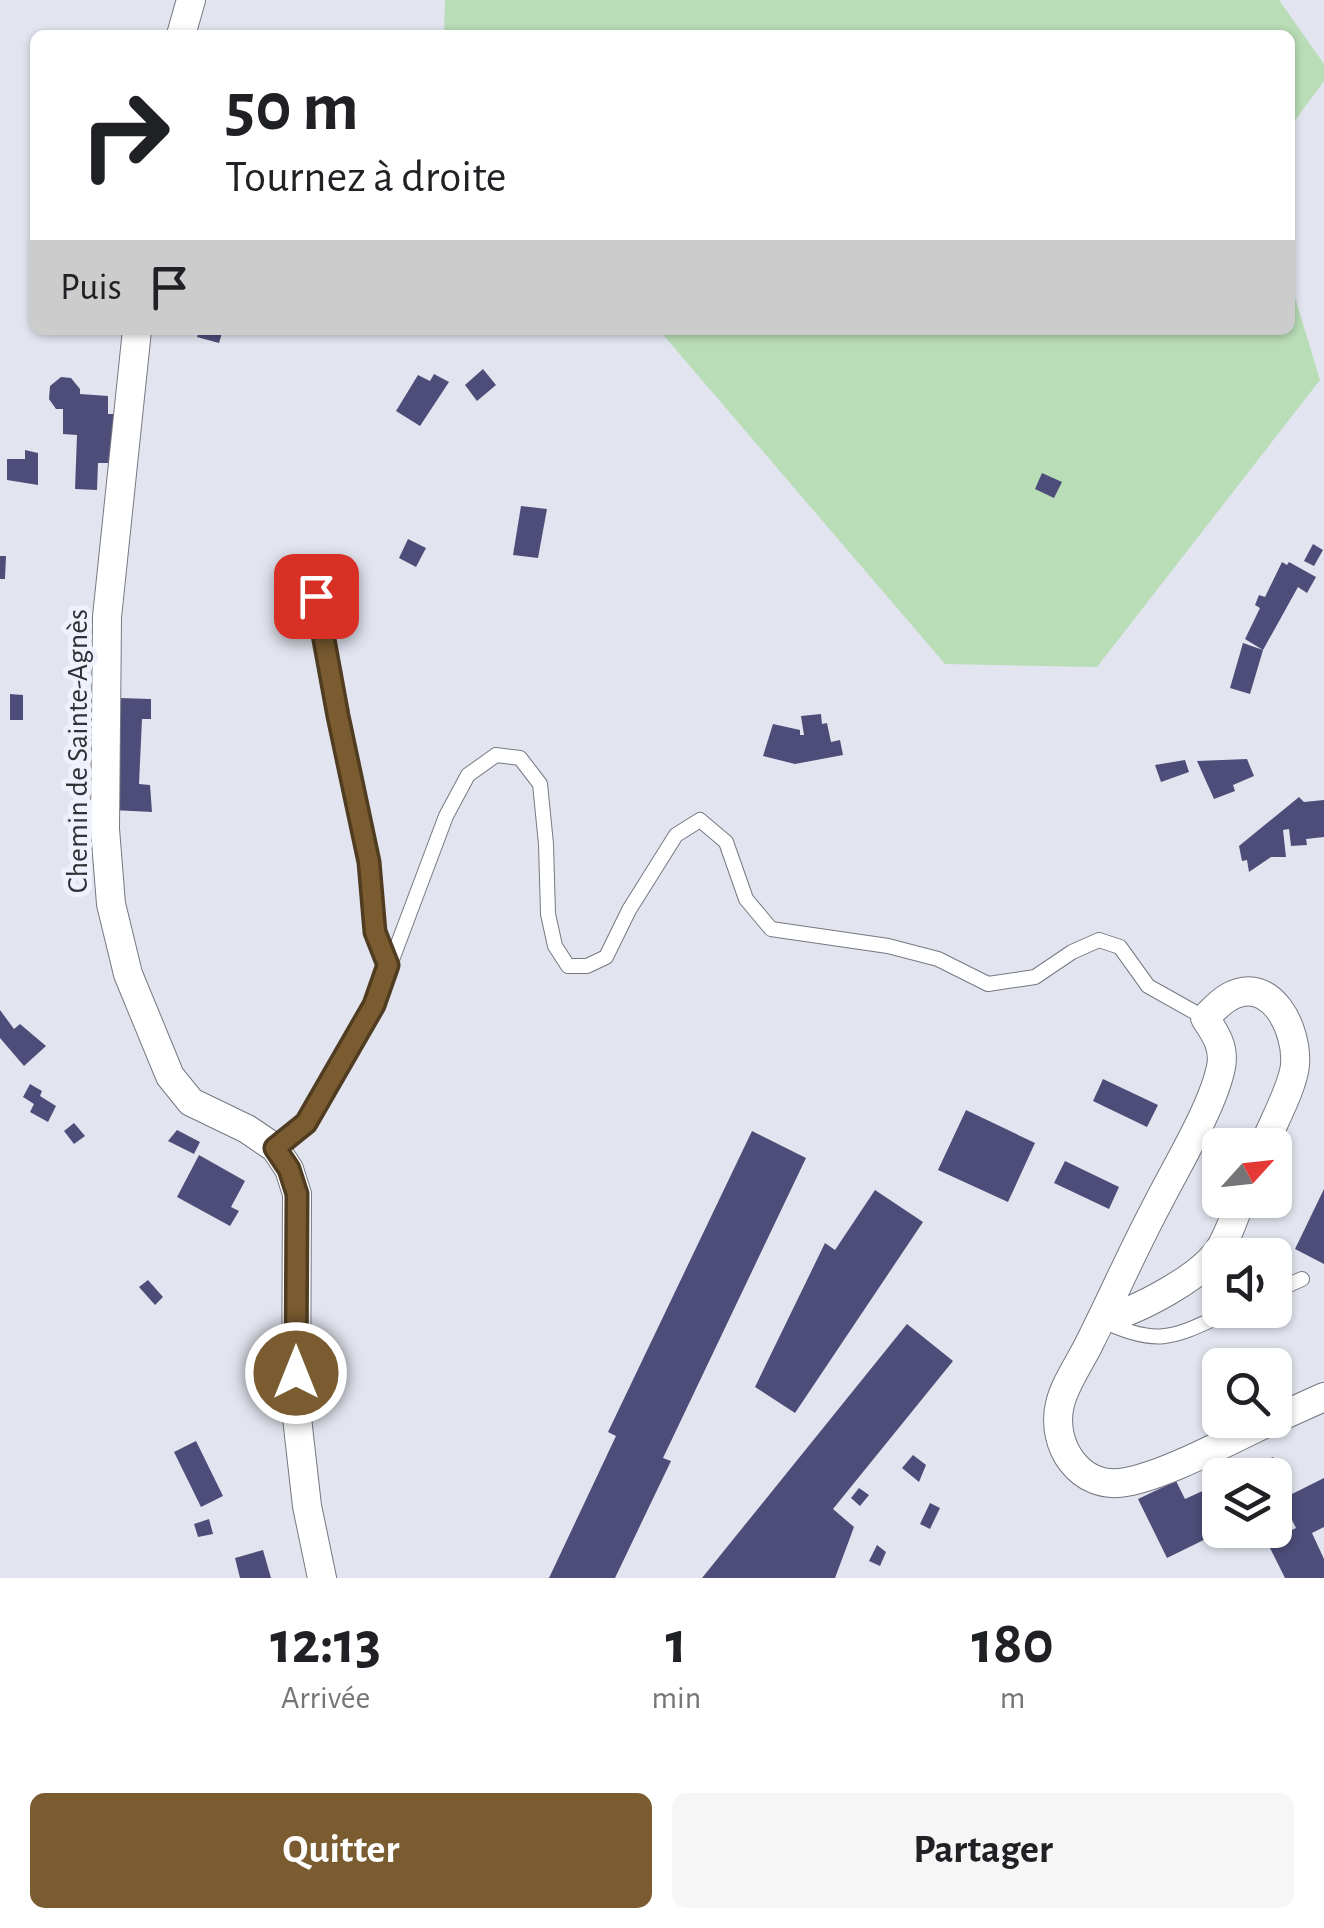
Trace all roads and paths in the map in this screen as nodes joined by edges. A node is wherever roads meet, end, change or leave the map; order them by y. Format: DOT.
graph roads {
  1 [pos="191,0"];
  2 [pos="182,30"];
  3 [pos="136,335"];
  4 [pos="316,596"];
  5 [pos="388,965"];
  6 [pos="1205,1018"];
  7 [pos="1271,1128"];
  8 [pos="275,1148"];
  9 [pos="1234,1218"];
  10 [pos="1302,1279"];
  11 [pos="1292,1283"];
  12 [pos="1101,1320"];
  13 [pos="1202,1324"];
  14 [pos="1324,1397"];
  15 [pos="1292,1412"];
  16 [pos="1233,1438"];
  17 [pos="322,1578"];
  1 -- 2 [label="street"];
  3 -- 8 [label="street, Chemin de Sainte-Agnès"];
  4 -- 5 [label="lane"];
  5 -- 6 [label="lane"];
  5 -- 8 [label="lane"];
  6 -- 7 [label="street"];
  6 -- 12 [label="street"];
  8 -- 17 [label="street"];
  9 -- 12 [label="street"];
  10 -- 11 [label="lane"];
  12 -- 13 [label="lane"];
  12 -- 16 [label="street"];
  14 -- 15 [label="street"];
}
